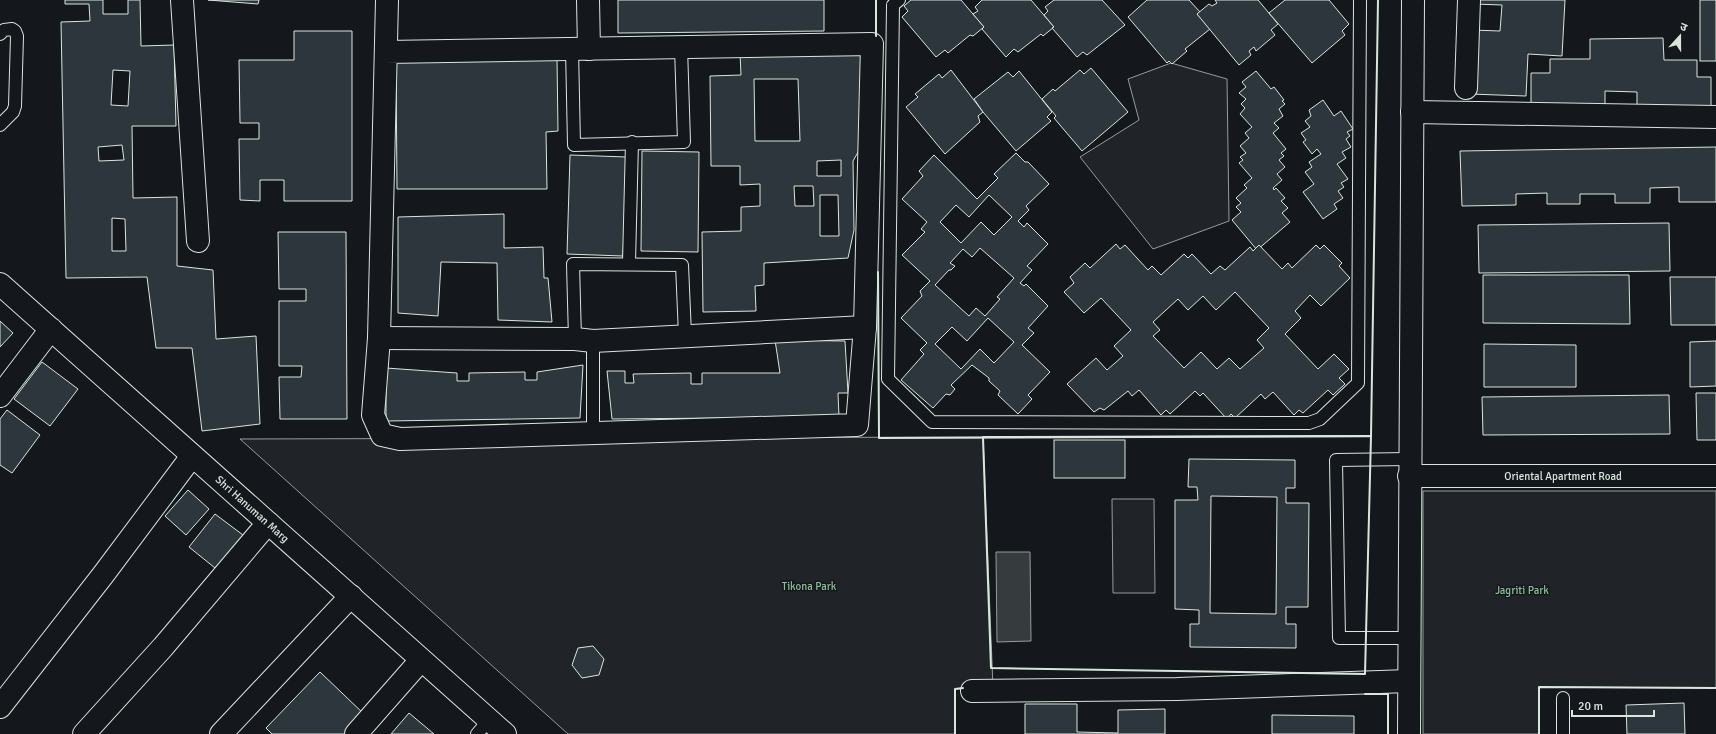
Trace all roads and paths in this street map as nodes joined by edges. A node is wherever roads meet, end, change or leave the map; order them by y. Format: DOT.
graph roads {
  1 [pos="182,0"];
  2 [pos="387,0"];
  3 [pos="588,0"];
  4 [pos="899,0"];
  5 [pos="1360,0"];
  6 [pos="1413,0"];
  7 [pos="1469,0"];
  8 [pos="0,34"];
  9 [pos="681,47"];
  10 [pos="580,49"];
  11 [pos="386,52"];
  12 [pos="1466,88"];
  13 [pos="1412,112"];
  14 [pos="1716,117"];
  15 [pos="0,125"];
  16 [pos="632,142"];
  17 [pos="198,240"];
  18 [pos="629,263"];
  19 [pos="0,284"];
  20 [pos="866,327"];
  21 [pos="51,329"];
  22 [pos="685,335"];
  23 [pos="379,338"];
  24 [pos="584,340"];
  25 [pos="0,396"];
  26 [pos="593,433"];
  27 [pos="192,456"];
  28 [pos="1409,468"];
  29 [pos="1716,476"];
  30 [pos="268,523"];
  31 [pos="351,596"];
  32 [pos="1409,638"];
  33 [pos="421,660"];
  34 [pos="1409,681"];
  35 [pos="972,691"];
  36 [pos="1563,698"];
  37 [pos="0,707"];
  38 [pos="490,729"];
  39 [pos="84,734"];
  40 [pos="221,734"];
  41 [pos="356,734"];
  42 [pos="1409,734"];
  43 [pos="1563,734"];
  1 -- 17 [label="street"];
  2 -- 11 [label="street"];
  3 -- 10 [label="street"];
  4 -- 5 [label="lane"];
  6 -- 13 [label="street"];
  7 -- 12 [label="street"];
  8 -- 15 [label="lane"];
  9 -- 10 [label="street"];
  9 -- 16 [label="lane"];
  9 -- 20 [label="street"];
  10 -- 11 [label="street"];
  10 -- 16 [label="lane"];
  11 -- 23 [label="street"];
  13 -- 14 [label="street"];
  13 -- 28 [label="street"];
  16 -- 18 [label="lane"];
  18 -- 22 [label="lane"];
  18 -- 24 [label="lane"];
  19 -- 21 [label="street, Shri Hanuman Marg"];
  20 -- 22 [label="street"];
  20 -- 26 [label="street"];
  21 -- 25 [label="street"];
  21 -- 27 [label="street, Shri Hanuman Marg"];
  22 -- 24 [label="street"];
  23 -- 24 [label="street"];
  23 -- 26 [label="street"];
  24 -- 26 [label="lane"];
  27 -- 30 [label="street, Shri Hanuman Marg"];
  27 -- 37 [label="street"];
  28 -- 29 [label="street, Oriental Apartment Road"];
  28 -- 32 [label="street"];
  28 -- 32 [label="lane"];
  30 -- 31 [label="street, Shri Hanuman Marg"];
  30 -- 39 [label="street"];
  31 -- 33 [label="street, Shri Hanuman Marg"];
  31 -- 40 [label="street"];
  32 -- 34 [label="street"];
  33 -- 38 [label="street, Shri Hanuman Marg"];
  33 -- 41 [label="street"];
  34 -- 35 [label="street"];
  34 -- 42 [label="street"];
  36 -- 43 [label="lane"];
}
